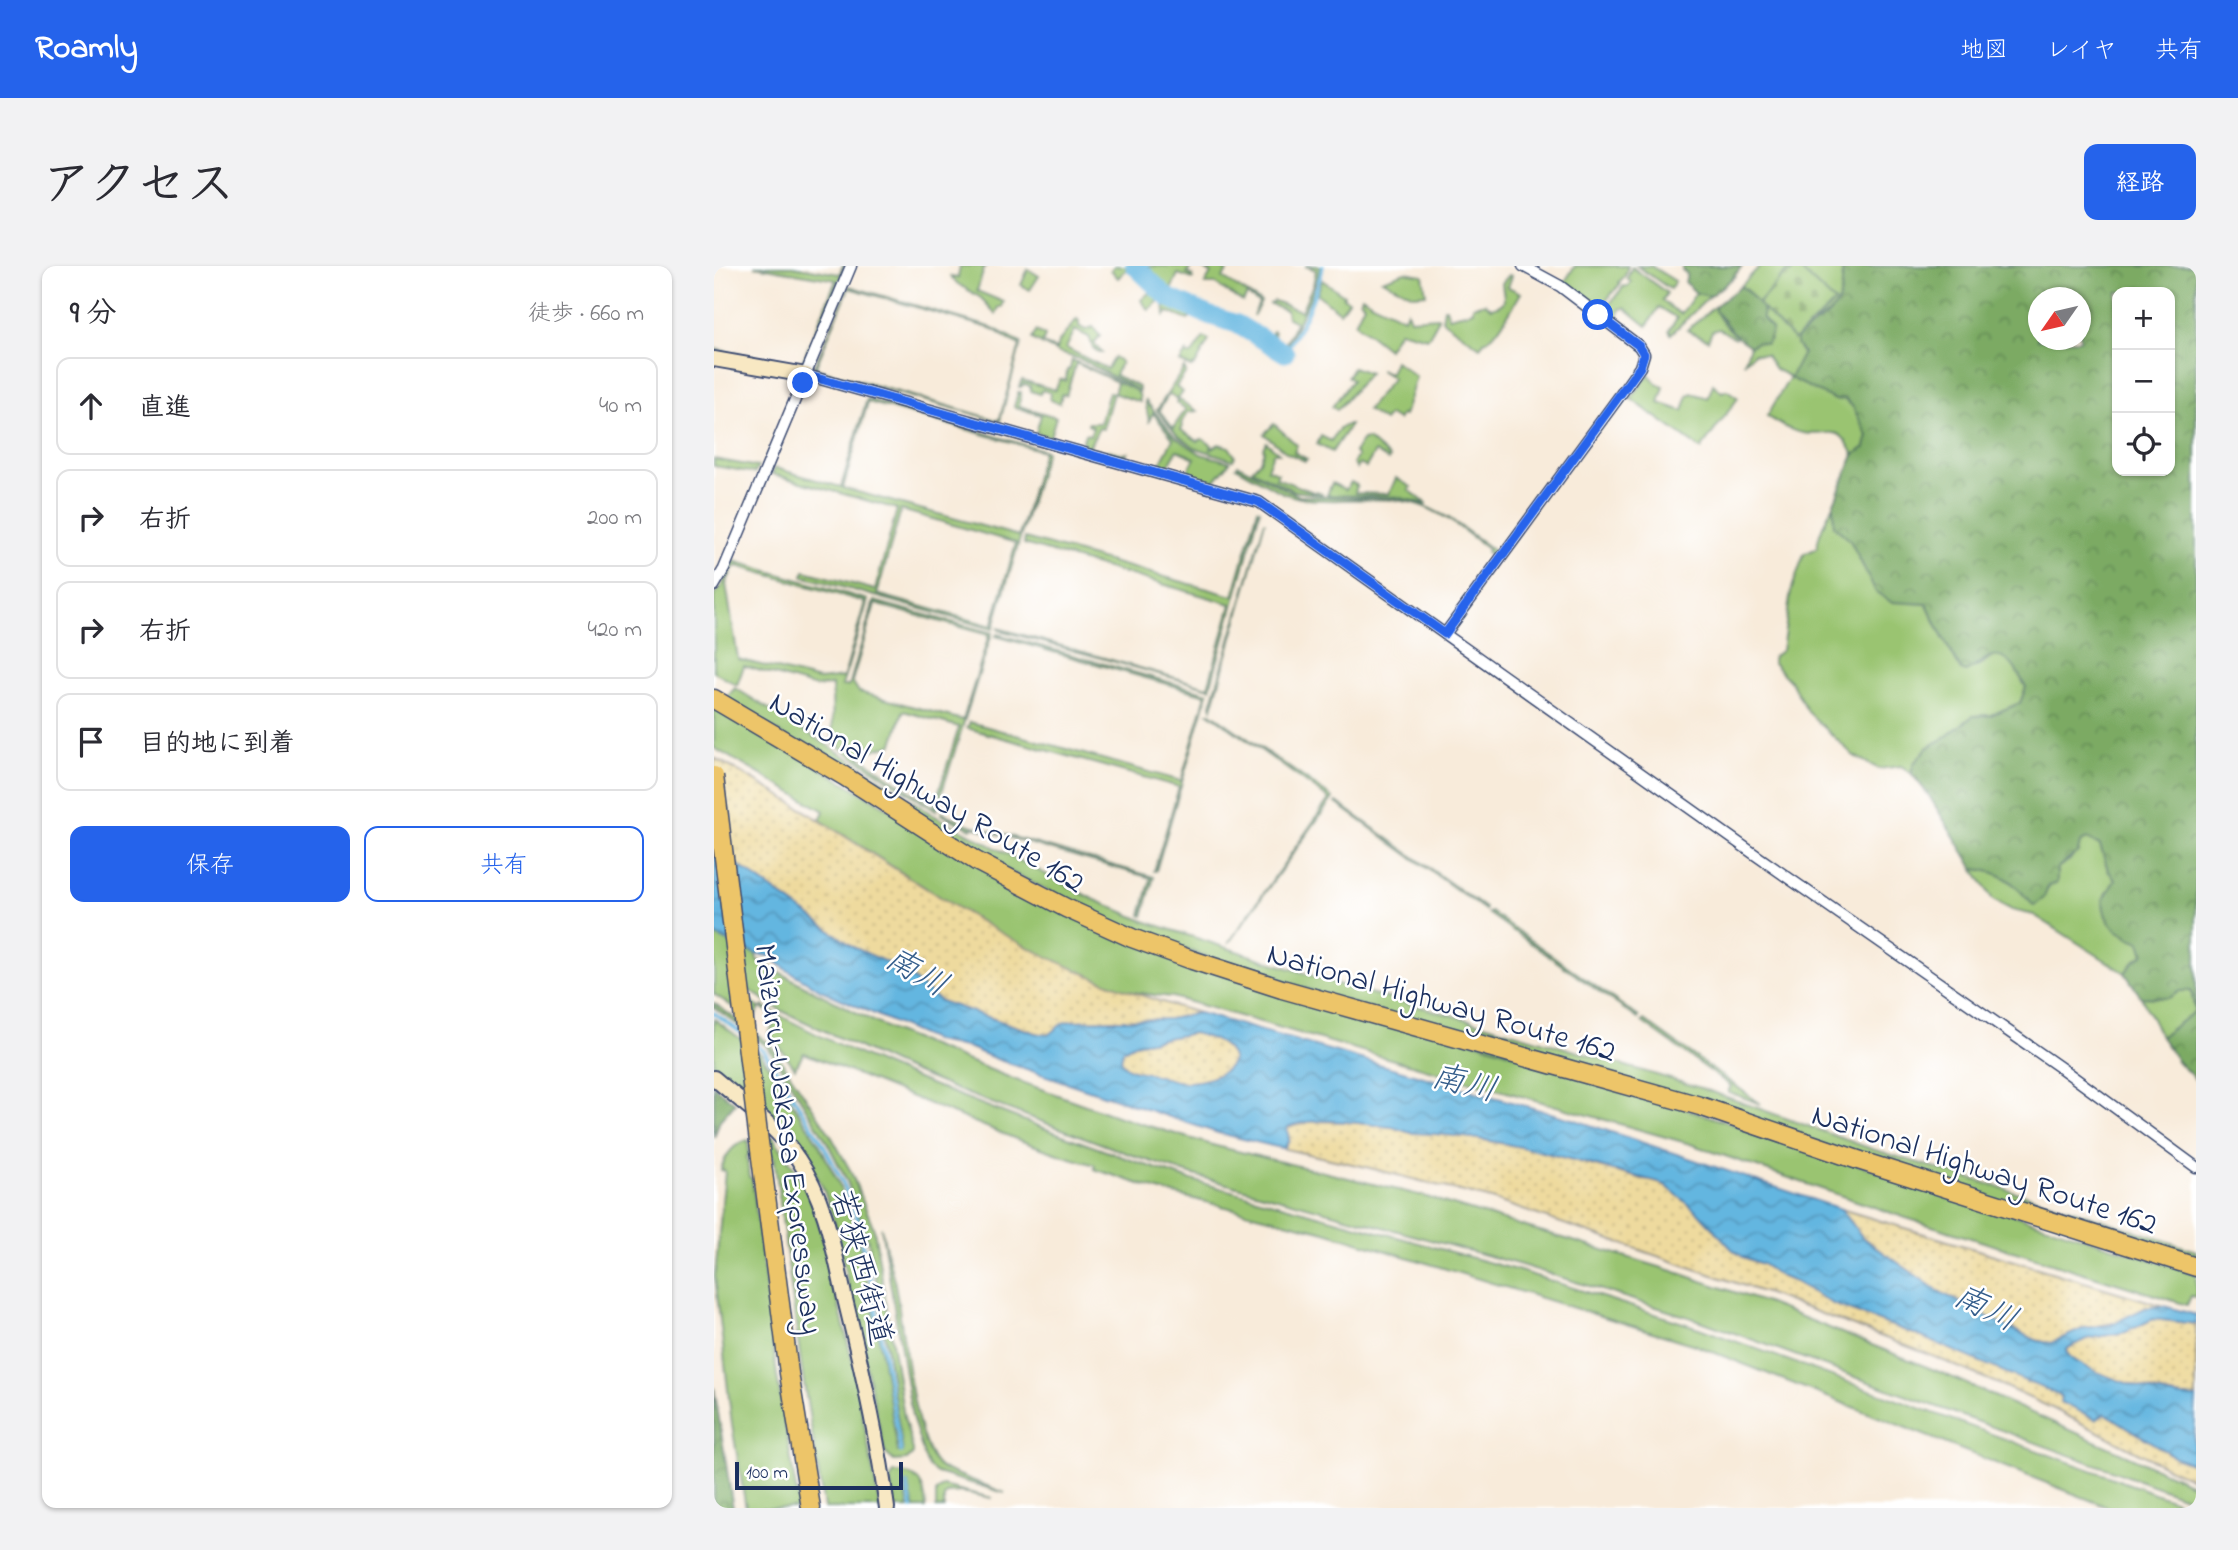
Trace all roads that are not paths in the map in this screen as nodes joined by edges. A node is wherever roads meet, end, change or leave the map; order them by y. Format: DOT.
graph roads {
  1 [pos="851,266"];
  2 [pos="1523,266"];
  3 [pos="714,359"];
  4 [pos="806,375"];
  5 [pos="714,586"];
  6 [pos="1445,634"];
  7 [pos="714,699"];
  8 [pos="714,776"];
  9 [pos="714,1078"];
  10 [pos="2196,1167"];
  11 [pos="2196,1267"];
  12 [pos="811,1508"];
  13 [pos="887,1508"];
  1 -- 4 [label="street"];
  2 -- 6 [label="street"];
  3 -- 4 [label="street"];
  4 -- 5 [label="street"];
  4 -- 6 [label="street"];
  6 -- 10 [label="street"];
  7 -- 11 [label="highway, National Highway Route 162"];
  8 -- 12 [label="highway, Maizuru-Wakasa Expressway, bridge"];
  9 -- 13 [label="street, 若狭西街道"];
}
